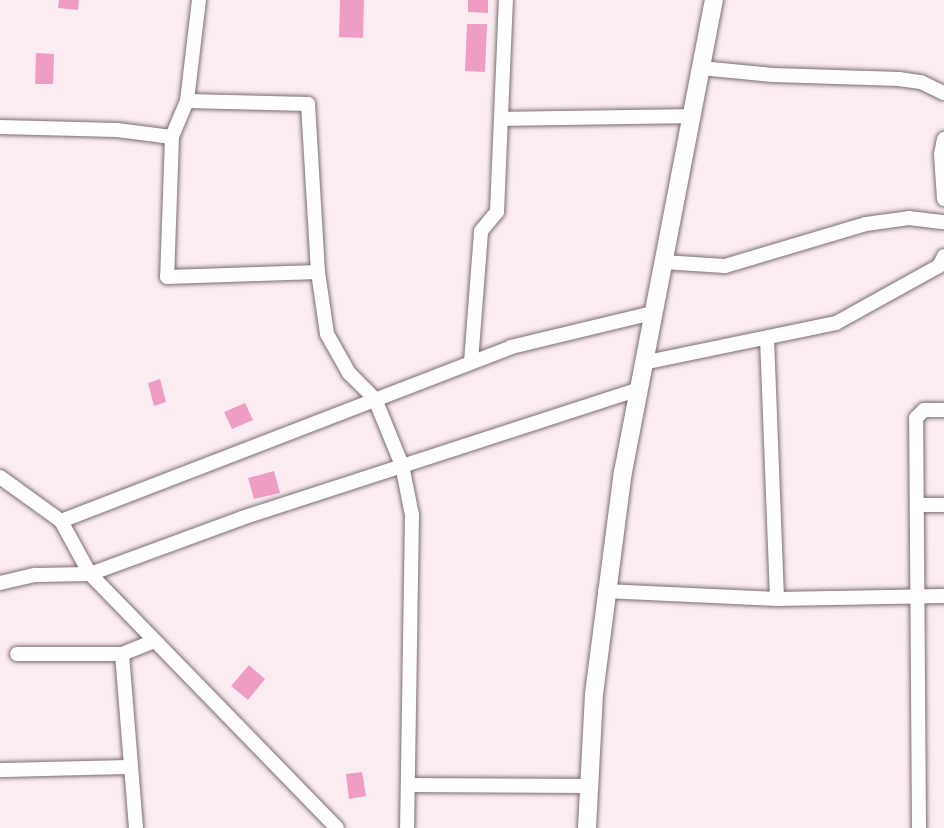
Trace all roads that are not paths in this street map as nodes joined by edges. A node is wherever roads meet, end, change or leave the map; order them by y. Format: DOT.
graph roads {
  1 [pos="199,0"];
  2 [pos="506,0"];
  3 [pos="714,0"];
  4 [pos="700,68"];
  5 [pos="944,93"];
  6 [pos="187,101"];
  7 [pos="691,116"];
  8 [pos="501,119"];
  9 [pos="0,127"];
  10 [pos="172,137"];
  11 [pos="944,139"];
  12 [pos="944,200"];
  13 [pos="944,222"];
  14 [pos="944,256"];
  15 [pos="663,262"];
  16 [pos="318,272"];
  17 [pos="653,313"];
  18 [pos="767,338"];
  19 [pos="471,362"];
  20 [pos="643,363"];
  21 [pos="638,389"];
  22 [pos="375,399"];
  23 [pos="944,410"];
  24 [pos="402,465"];
  25 [pos="0,477"];
  26 [pos="918,505"];
  27 [pos="944,505"];
  28 [pos="61,521"];
  29 [pos="90,574"];
  30 [pos="0,583"];
  31 [pos="605,591"];
  32 [pos="919,596"];
  33 [pos="944,596"];
  34 [pos="777,599"];
  35 [pos="155,641"];
  36 [pos="17,654"];
  37 [pos="122,654"];
  38 [pos="131,767"];
  39 [pos="0,770"];
  40 [pos="409,785"];
  41 [pos="588,786"];
  42 [pos="136,828"];
  43 [pos="337,828"];
  44 [pos="407,828"];
  45 [pos="587,828"];
  46 [pos="919,828"];
  1 -- 6 [label="street"];
  2 -- 8 [label="street"];
  3 -- 4 [label="main road"];
  4 -- 5 [label="street"];
  4 -- 7 [label="main road"];
  6 -- 10 [label="street"];
  6 -- 16 [label="street"];
  7 -- 8 [label="street"];
  7 -- 15 [label="main road"];
  8 -- 19 [label="street"];
  9 -- 10 [label="street"];
  10 -- 16 [label="street"];
  11 -- 12 [label="street"];
  13 -- 15 [label="street"];
  14 -- 18 [label="street"];
  15 -- 17 [label="main road"];
  16 -- 22 [label="street"];
  17 -- 19 [label="street"];
  17 -- 20 [label="main road"];
  18 -- 20 [label="street"];
  18 -- 34 [label="street"];
  19 -- 22 [label="street"];
  20 -- 21 [label="main road"];
  21 -- 24 [label="street"];
  21 -- 31 [label="main road"];
  22 -- 24 [label="street"];
  22 -- 28 [label="street"];
  23 -- 26 [label="street"];
  24 -- 29 [label="street"];
  24 -- 40 [label="street"];
  25 -- 28 [label="street"];
  26 -- 27 [label="street"];
  26 -- 32 [label="street"];
  28 -- 29 [label="street"];
  29 -- 30 [label="street"];
  29 -- 35 [label="street"];
  31 -- 34 [label="street"];
  31 -- 41 [label="main road"];
  32 -- 33 [label="street"];
  32 -- 34 [label="street"];
  32 -- 46 [label="street"];
  35 -- 37 [label="street"];
  35 -- 43 [label="street"];
  36 -- 37 [label="street"];
  37 -- 38 [label="street"];
  38 -- 39 [label="street"];
  38 -- 42 [label="street"];
  40 -- 41 [label="street"];
  40 -- 44 [label="street"];
  41 -- 45 [label="main road"];
}
